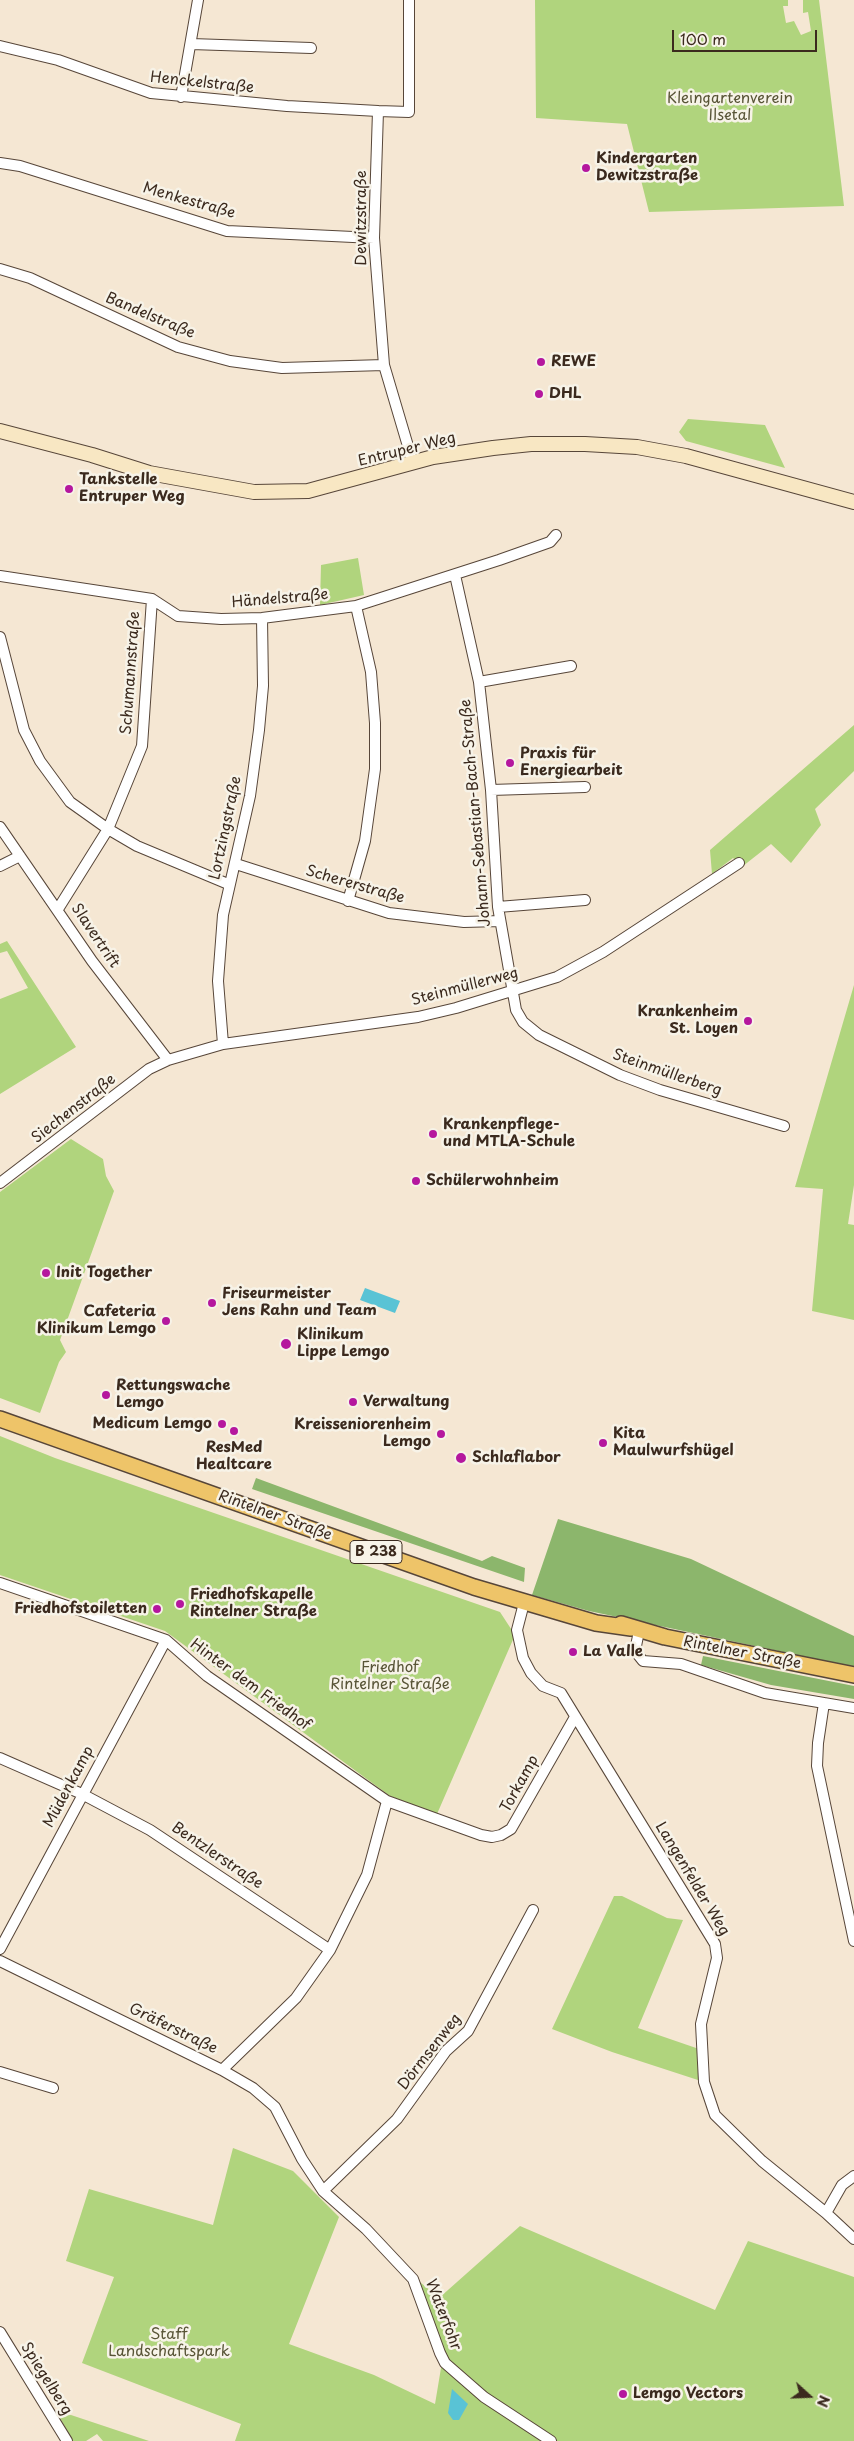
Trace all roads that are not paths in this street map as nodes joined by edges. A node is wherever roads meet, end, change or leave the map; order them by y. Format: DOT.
graph roads {
  1 [pos="198,0"];
  2 [pos="409,0"];
  3 [pos="191,44"];
  4 [pos="0,46"];
  5 [pos="311,48"];
  6 [pos="181,97"];
  7 [pos="378,111"];
  8 [pos="0,163"];
  9 [pos="374,238"];
  10 [pos="0,269"];
  11 [pos="384,365"];
  12 [pos="0,430"];
  13 [pos="413,463"];
  14 [pos="854,502"];
  15 [pos="556,535"];
  16 [pos="455,575"];
  17 [pos="0,576"];
  18 [pos="152,599"];
  19 [pos="356,606"];
  20 [pos="262,618"];
  21 [pos="0,636"];
  22 [pos="571,666"];
  23 [pos="479,682"];
  24 [pos="585,787"];
  25 [pos="491,790"];
  26 [pos="0,827"];
  27 [pos="108,829"];
  28 [pos="20,856"];
  29 [pos="739,862"];
  30 [pos="236,864"];
  31 [pos="0,866"];
  32 [pos="228,884"];
  33 [pos="585,900"];
  34 [pos="348,901"];
  35 [pos="498,907"];
  36 [pos="58,909"];
  37 [pos="499,921"];
  38 [pos="512,990"];
  39 [pos="223,1044"];
  40 [pos="168,1060"];
  41 [pos="784,1126"];
  42 [pos="0,1184"];
  43 [pos="0,1419"];
  44 [pos="0,1583"];
  45 [pos="524,1603"];
  46 [pos="635,1629"];
  47 [pos="166,1640"];
  48 [pos="854,1675"];
  49 [pos="824,1704"];
  50 [pos="854,1708"];
  51 [pos="575,1717"];
  52 [pos="0,1758"];
  53 [pos="82,1794"];
  54 [pos="388,1801"];
  55 [pos="533,1910"];
  56 [pos="854,1941"];
  57 [pos="0,1949"];
  58 [pos="330,1950"];
  59 [pos="1,1965"];
  60 [pos="222,2070"];
  61 [pos="0,2072"];
  62 [pos="53,2088"];
  63 [pos="302,2159"];
  64 [pos="854,2176"];
  65 [pos="324,2191"];
  66 [pos="826,2213"];
  67 [pos="854,2239"];
  68 [pos="0,2332"];
  69 [pos="67,2441"];
  70 [pos="551,2441"];
  1 -- 3 [label="street"];
  2 -- 7 [label="street"];
  3 -- 5 [label="street"];
  3 -- 6 [label="street"];
  4 -- 6 [label="street, Henckelstraße"];
  6 -- 7 [label="street, Henckelstraße"];
  7 -- 9 [label="street, Dewitzstraße"];
  8 -- 9 [label="street, Menkestraße"];
  9 -- 11 [label="street, Dewitzstraße"];
  10 -- 11 [label="street, Bandelstraße"];
  11 -- 13 [label="street, Dewitzstraße"];
  12 -- 13 [label="main road, Entruper Weg"];
  13 -- 14 [label="main road, Entruper Weg"];
  15 -- 16 [label="street, Händelstraße"];
  16 -- 19 [label="street, Händelstraße"];
  16 -- 23 [label="street, Johann-Sebastian-Bach-Straße"];
  17 -- 18 [label="street, Händelstraße"];
  18 -- 20 [label="street, Händelstraße"];
  18 -- 27 [label="street, Schumannstraße"];
  19 -- 20 [label="street, Händelstraße"];
  19 -- 34 [label="street"];
  20 -- 30 [label="street, Lortzingstraße"];
  21 -- 27 [label="street"];
  22 -- 23 [label="street"];
  23 -- 25 [label="street, Johann-Sebastian-Bach-Straße"];
  24 -- 25 [label="street"];
  25 -- 35 [label="street, Johann-Sebastian-Bach-Straße"];
  26 -- 28 [label="street, Slavertrift"];
  27 -- 32 [label="street"];
  27 -- 36 [label="street, Schumannstraße"];
  28 -- 31 [label="street"];
  28 -- 36 [label="street, Slavertrift"];
  29 -- 38 [label="street, Steinmüllerweg"];
  30 -- 32 [label="street, Lortzingstraße"];
  30 -- 34 [label="street, Schererstraße"];
  32 -- 39 [label="street, Lortzingstraße"];
  33 -- 35 [label="street"];
  34 -- 37 [label="street, Schererstraße"];
  35 -- 37 [label="street, Johann-Sebastian-Bach-Straße"];
  36 -- 40 [label="street, Slavertrift"];
  37 -- 38 [label="street, Johann-Sebastian-Bach-Straße"];
  38 -- 39 [label="street, Steinmüllerweg"];
  38 -- 41 [label="street, Steinmüllerberg"];
  39 -- 40 [label="street, Steinmüllerweg"];
  40 -- 42 [label="street, Siechenstraße"];
  43 -- 45 [label="main road, Rintelner Straße / B 238"];
  44 -- 47 [label="street, Hinter dem Friedhof"];
  45 -- 46 [label="main road, Rintelner Straße / B 238"];
  45 -- 51 [label="street, Langenfelder Weg"];
  46 -- 48 [label="main road, Rintelner Straße / B 238"];
  46 -- 49 [label="street"];
  47 -- 53 [label="street, Müdenkamp"];
  47 -- 54 [label="street, Hinter dem Friedhof"];
  49 -- 50 [label="street"];
  49 -- 56 [label="street"];
  51 -- 54 [label="street, Torkamp"];
  51 -- 66 [label="street, Langenfelder Weg"];
  52 -- 53 [label="street, Bentzlerstraße"];
  53 -- 57 [label="street, Müdenkamp"];
  53 -- 58 [label="street, Bentzlerstraße"];
  54 -- 58 [label="street"];
  55 -- 65 [label="street, Dörmsenweg"];
  58 -- 60 [label="street"];
  59 -- 60 [label="street, Gräferstraße"];
  60 -- 63 [label="street, Gräferstraße"];
  61 -- 62 [label="street"];
  63 -- 65 [label="street, Waterfohr"];
  64 -- 66 [label="street"];
  65 -- 70 [label="street, Waterfohr"];
  66 -- 67 [label="street, Langenfelder Weg"];
  68 -- 69 [label="street, Spiegelberg"];
}
